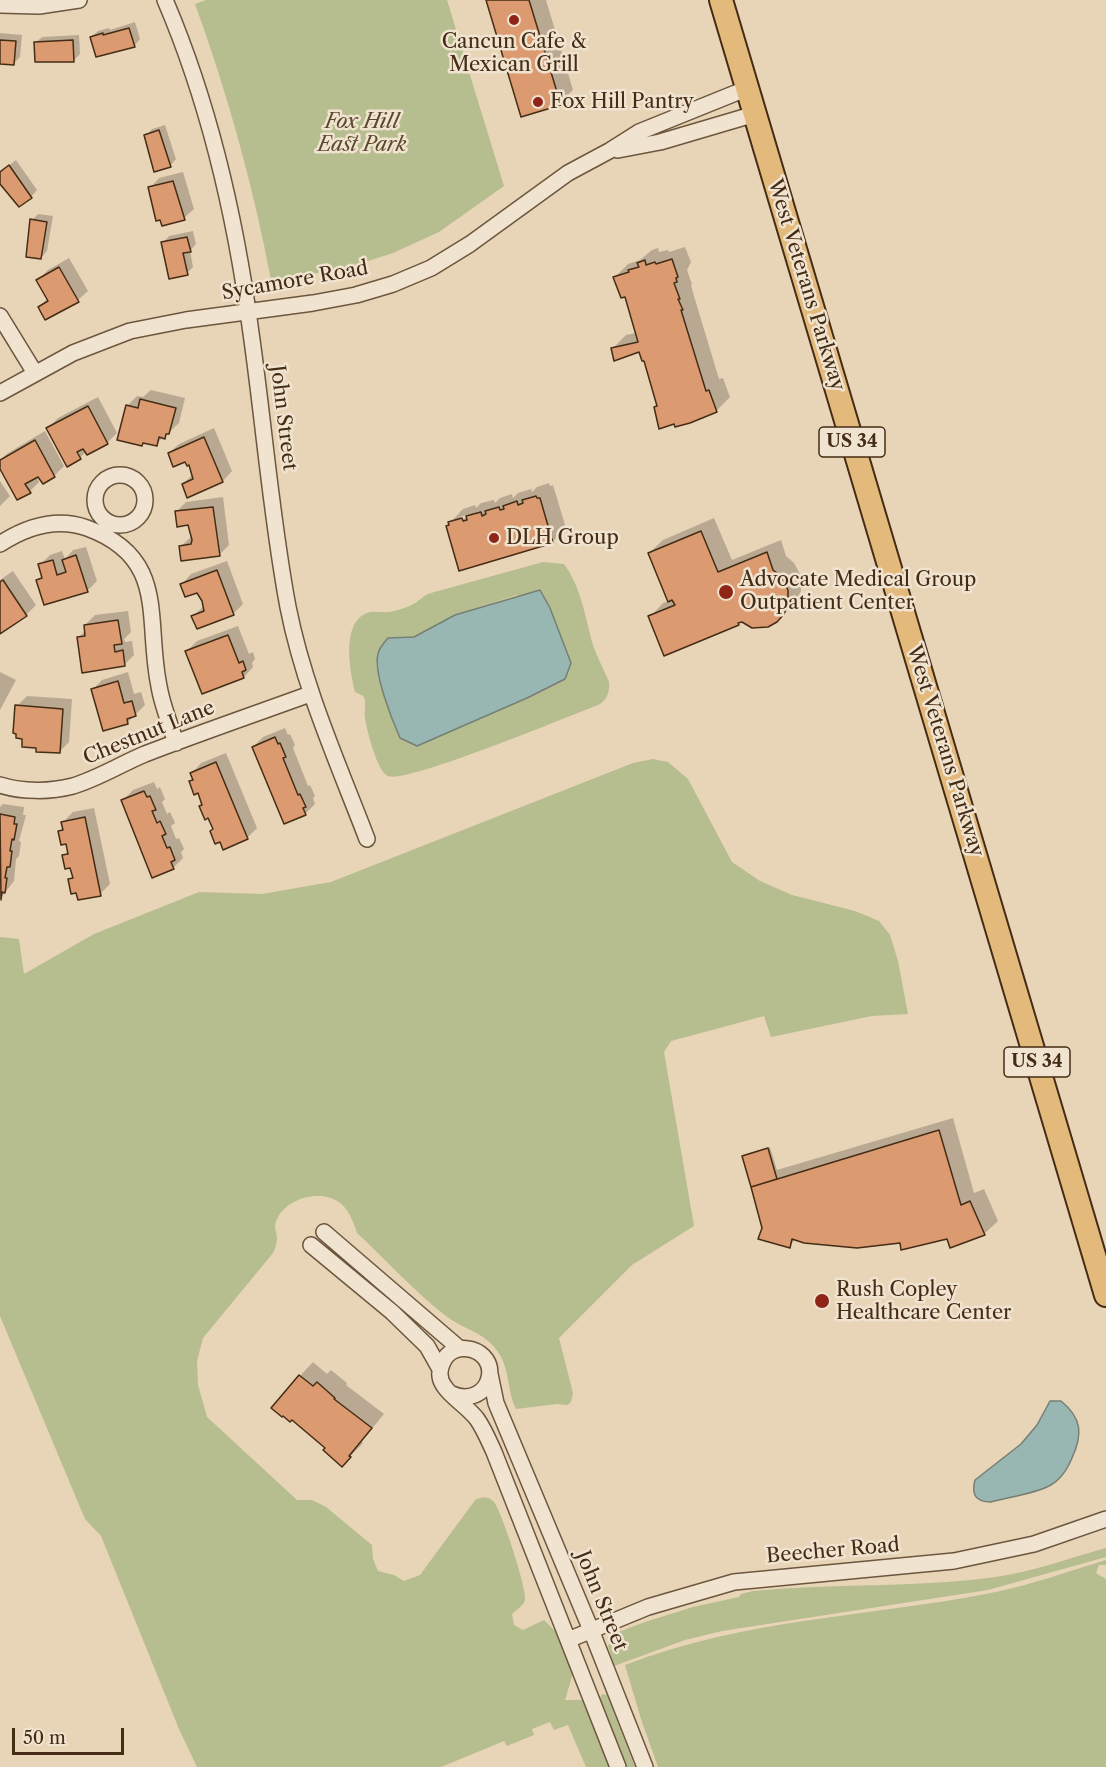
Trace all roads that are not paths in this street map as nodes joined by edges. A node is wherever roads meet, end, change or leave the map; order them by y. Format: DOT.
graph roads {
  1 [pos="79,0"];
  2 [pos="165,0"];
  3 [pos="721,0"];
  4 [pos="0,5"];
  5 [pos="748,88"];
  6 [pos="755,114"];
  7 [pos="609,151"];
  8 [pos="248,311"];
  9 [pos="0,316"];
  10 [pos="35,373"];
  11 [pos="0,393"];
  12 [pos="0,544"];
  13 [pos="310,694"];
  14 [pos="176,743"];
  15 [pos="0,785"];
  16 [pos="367,839"];
  17 [pos="324,1232"];
  18 [pos="311,1245"];
  19 [pos="1106,1295"];
  20 [pos="459,1348"];
  21 [pos="489,1367"];
  22 [pos="440,1369"];
  23 [pos="452,1394"];
  24 [pos="516,1453"];
  25 [pos="498,1460"];
  26 [pos="1106,1519"];
  27 [pos="591,1630"];
  28 [pos="568,1640"];
  29 [pos="618,1767"];
  30 [pos="645,1767"];
  1 -- 4 [label="street"];
  2 -- 8 [label="street, John Street"];
  3 -- 5 [label="main road, West Veterans Parkway / US 34"];
  5 -- 6 [label="main road, West Veterans Parkway / US 34"];
  5 -- 7 [label="street, Sycamore Road"];
  6 -- 7 [label="street, Sycamore Road"];
  6 -- 19 [label="main road, West Veterans Parkway / US 34"];
  7 -- 8 [label="street, Sycamore Road"];
  8 -- 10 [label="street, Sycamore Road"];
  8 -- 13 [label="street, John Street"];
  9 -- 10 [label="street"];
  10 -- 11 [label="street, Sycamore Road"];
  12 -- 14 [label="street"];
  13 -- 14 [label="street, Chestnut Lane"];
  13 -- 16 [label="street, John Street"];
  14 -- 15 [label="street, Chestnut Lane"];
  17 -- 20 [label="street"];
  18 -- 22 [label="street"];
  20 -- 21 [label="street"];
  20 -- 22 [label="street"];
  21 -- 23 [label="street"];
  21 -- 24 [label="street, John Street"];
  22 -- 23 [label="street"];
  23 -- 25 [label="street"];
  24 -- 25 [label="street"];
  24 -- 27 [label="street, John Street"];
  25 -- 28 [label="street"];
  26 -- 27 [label="street, Beecher Road"];
  27 -- 28 [label="street, Beecher Road"];
  27 -- 30 [label="street, John Street"];
  28 -- 29 [label="street"];
}
